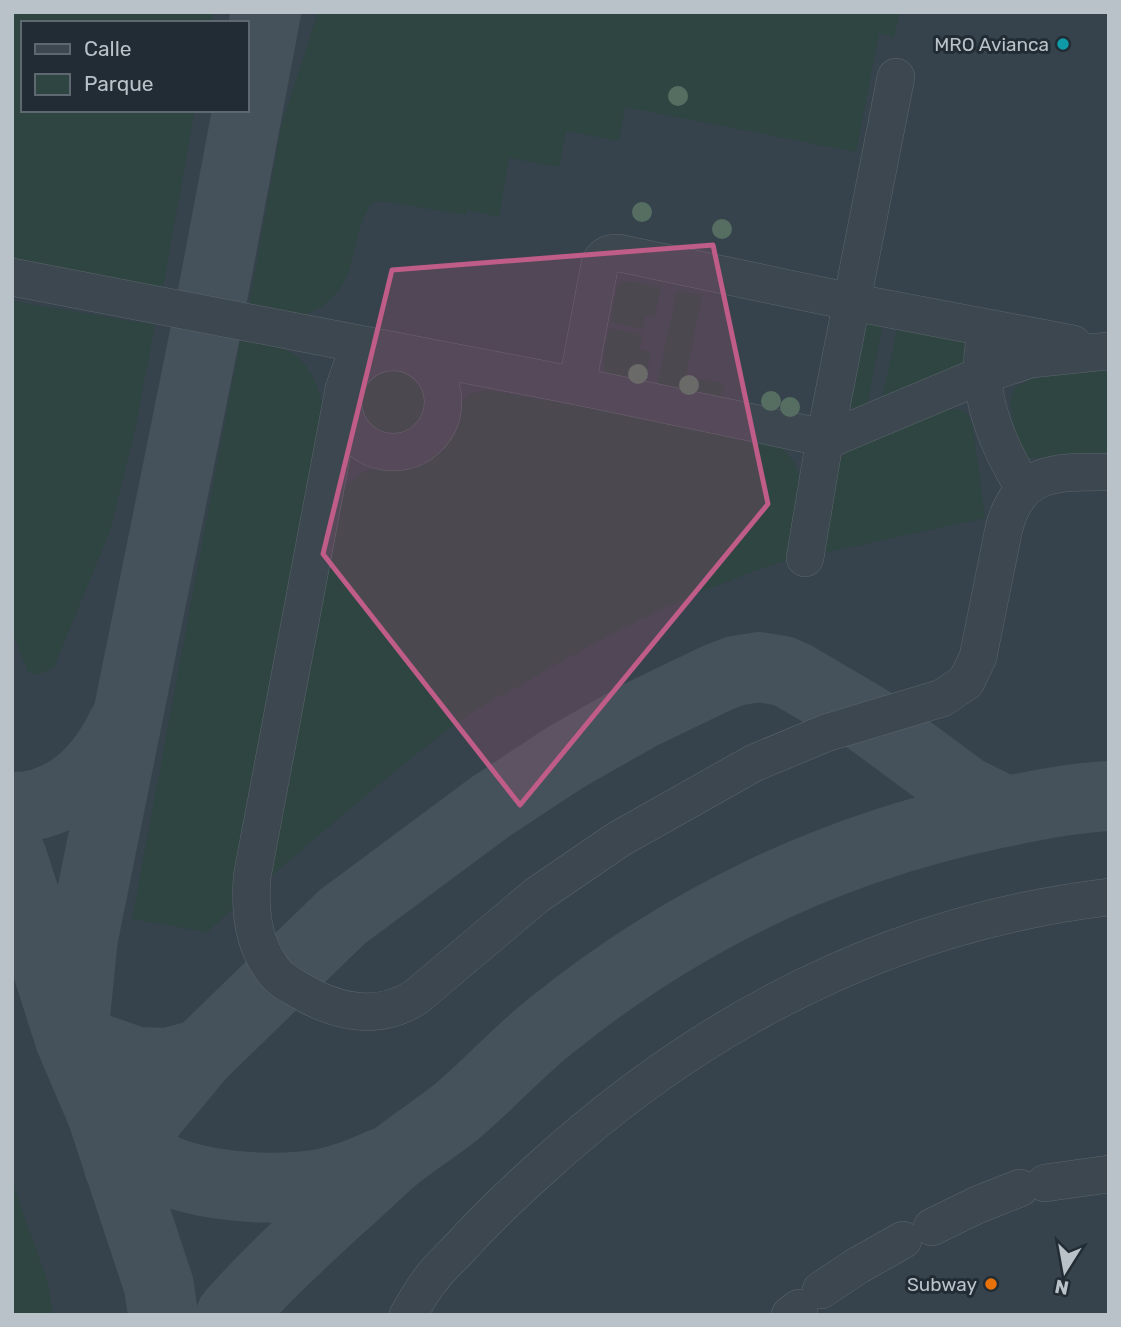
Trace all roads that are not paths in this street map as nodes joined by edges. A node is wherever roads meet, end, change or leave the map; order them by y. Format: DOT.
graph roads {
  1 [pos="896,77"];
  2 [pos="12,277"];
  3 [pos="852,302"];
  4 [pos="986,327"];
  5 [pos="359,345"];
  6 [pos="1109,351"];
  7 [pos="403,353"];
  8 [pos="982,375"];
  9 [pos="577,386"];
  10 [pos="344,389"];
  11 [pos="825,438"];
  12 [pos="1109,472"];
  13 [pos="1024,488"];
  14 [pos="805,558"];
  15 [pos="1109,897"];
  16 [pos="1109,1174"];
  17 [pos="804,1304"];
  18 [pos="408,1315"];
  1 -- 3 [label="lane"];
  2 -- 5 [label="lane"];
  3 -- 4 [label="lane"];
  3 -- 9 [label="lane"];
  3 -- 11 [label="lane"];
  4 -- 6 [label="lane"];
  4 -- 8 [label="lane"];
  5 -- 7 [label="lane"];
  5 -- 10 [label="lane"];
  6 -- 8 [label="lane"];
  7 -- 9 [label="lane"];
  7 -- 10 [label="lane"];
  7 -- 10 [label="lane"];
  8 -- 11 [label="lane"];
  8 -- 13 [label="lane"];
  9 -- 11 [label="lane"];
  10 -- 13 [label="lane"];
  11 -- 14 [label="lane"];
  12 -- 13 [label="lane"];
  15 -- 18 [label="lane"];
  16 -- 17 [label="lane"];
}
